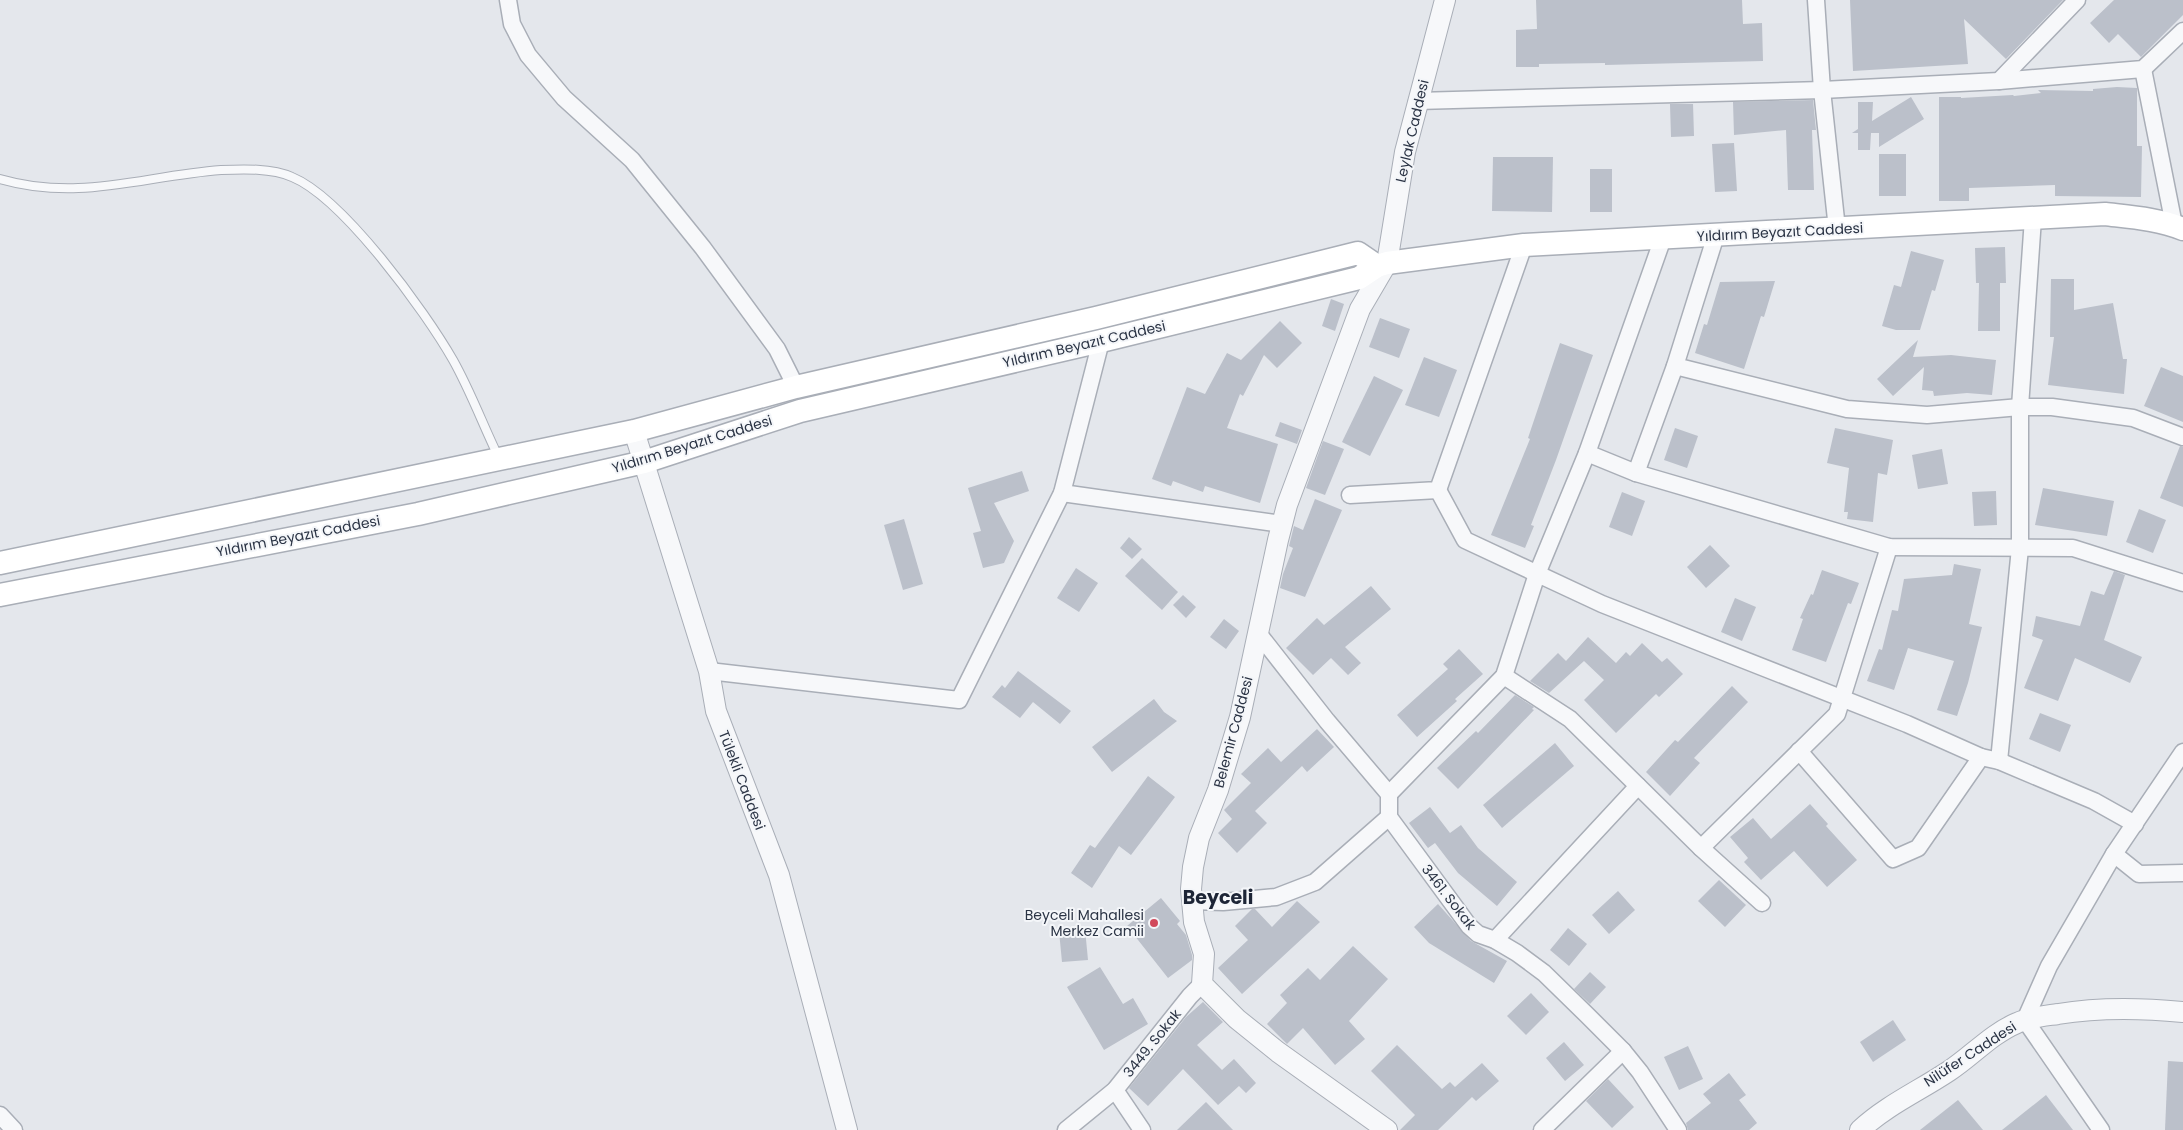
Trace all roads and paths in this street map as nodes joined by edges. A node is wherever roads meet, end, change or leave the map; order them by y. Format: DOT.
graph roads {
  1 [pos="508,0"];
  2 [pos="1445,0"];
  3 [pos="1816,0"];
  4 [pos="2077,0"];
  5 [pos="2183,31"];
  6 [pos="2143,69"];
  7 [pos="1999,81"];
  8 [pos="1822,90"];
  9 [pos="1417,101"];
  10 [pos="0,179"];
  11 [pos="2033,218"];
  12 [pos="2180,224"];
  13 [pos="1837,229"];
  14 [pos="1716,235"];
  15 [pos="1663,238"];
  16 [pos="1524,246"];
  17 [pos="1382,264"];
  18 [pos="1102,341"];
  19 [pos="1675,366"];
  20 [pos="796,387"];
  21 [pos="2020,407"];
  22 [pos="634,431"];
  23 [pos="2183,436"];
  24 [pos="1587,454"];
  25 [pos="499,460"];
  26 [pos="644,462"];
  27 [pos="1636,473"];
  28 [pos="1438,490"];
  29 [pos="1062,492"];
  30 [pos="1350,495"];
  31 [pos="1282,524"];
  32 [pos="1888,547"];
  33 [pos="2020,548"];
  34 [pos="0,563"];
  35 [pos="1538,574"];
  36 [pos="2183,583"];
  37 [pos="0,595"];
  38 [pos="1258,633"];
  39 [pos="709,671"];
  40 [pos="1504,676"];
  41 [pos="1841,699"];
  42 [pos="1799,751"];
  43 [pos="2183,752"];
  44 [pos="1981,757"];
  45 [pos="1999,761"];
  46 [pos="1638,786"];
  47 [pos="1390,794"];
  48 [pos="1390,817"];
  49 [pos="2135,824"];
  50 [pos="1701,848"];
  51 [pos="2114,854"];
  52 [pos="2183,873"];
  53 [pos="1191,901"];
  54 [pos="1762,903"];
  55 [pos="1495,940"];
  56 [pos="1202,984"];
  57 [pos="2183,1012"];
  58 [pos="2025,1020"];
  59 [pos="1622,1051"];
  60 [pos="1115,1090"];
  61 [pos="0,1115"];
  62 [pos="14,1130"];
  63 [pos="847,1130"];
  64 [pos="1066,1130"];
  65 [pos="1142,1130"];
  66 [pos="1387,1130"];
  67 [pos="1542,1130"];
  68 [pos="1678,1130"];
  69 [pos="1860,1130"];
  70 [pos="2101,1130"];
  1 -- 20 [label="street"];
  2 -- 9 [label="street, Leylak Caddesi"];
  3 -- 8 [label="street"];
  4 -- 7 [label="street"];
  5 -- 6 [label="street"];
  6 -- 7 [label="street"];
  6 -- 12 [label="street"];
  7 -- 8 [label="street"];
  8 -- 9 [label="street"];
  8 -- 13 [label="street"];
  9 -- 17 [label="street, Leylak Caddesi"];
  10 -- 25 [label="lane"];
  11 -- 12 [label="main road, Yıldırım Beyazıt Caddesi"];
  11 -- 13 [label="main road, Yıldırım Beyazıt Caddesi"];
  11 -- 21 [label="street"];
  13 -- 14 [label="main road, Yıldırım Beyazıt Caddesi"];
  14 -- 15 [label="main road, Yıldırım Beyazıt Caddesi"];
  14 -- 19 [label="street"];
  15 -- 16 [label="main road, Yıldırım Beyazıt Caddesi"];
  15 -- 24 [label="street"];
  16 -- 17 [label="main road, Yıldırım Beyazıt Caddesi"];
  16 -- 28 [label="street"];
  17 -- 18 [label="main road, Yıldırım Beyazıt Caddesi"];
  17 -- 20 [label="main road, Yıldırım Beyazıt Caddesi"];
  17 -- 31 [label="street, Belemir Caddesi"];
  18 -- 26 [label="main road, Yıldırım Beyazıt Caddesi"];
  18 -- 29 [label="street"];
  19 -- 21 [label="street"];
  19 -- 27 [label="street"];
  20 -- 22 [label="main road, Yıldırım Beyazıt Caddesi"];
  21 -- 23 [label="street"];
  21 -- 33 [label="street"];
  22 -- 25 [label="main road, Yıldırım Beyazıt Caddesi"];
  22 -- 26 [label="street, Tülekli Caddesi"];
  24 -- 27 [label="street"];
  24 -- 35 [label="street"];
  25 -- 34 [label="main road, Yıldırım Beyazıt Caddesi"];
  26 -- 37 [label="main road, Yıldırım Beyazıt Caddesi"];
  26 -- 39 [label="street, Tülekli Caddesi"];
  27 -- 32 [label="street"];
  28 -- 30 [label="street"];
  28 -- 35 [label="street"];
  29 -- 31 [label="street"];
  29 -- 39 [label="street"];
  31 -- 38 [label="street, Belemir Caddesi"];
  32 -- 33 [label="street"];
  32 -- 41 [label="street"];
  33 -- 36 [label="street"];
  33 -- 45 [label="street"];
  35 -- 40 [label="street"];
  35 -- 41 [label="street"];
  38 -- 47 [label="street"];
  38 -- 53 [label="street, Belemir Caddesi"];
  39 -- 63 [label="street, Tülekli Caddesi"];
  40 -- 46 [label="street"];
  40 -- 47 [label="street"];
  41 -- 42 [label="street"];
  41 -- 44 [label="street"];
  42 -- 44 [label="street"];
  42 -- 50 [label="street"];
  43 -- 49 [label="street"];
  44 -- 45 [label="street"];
  45 -- 49 [label="street"];
  46 -- 50 [label="street"];
  46 -- 55 [label="street"];
  47 -- 48 [label="street"];
  48 -- 53 [label="street"];
  48 -- 55 [label="street, 3461. Sokak"];
  49 -- 51 [label="street"];
  50 -- 54 [label="street"];
  51 -- 52 [label="street"];
  51 -- 58 [label="street"];
  53 -- 56 [label="street, Belemir Caddesi"];
  55 -- 59 [label="street, 3461. Sokak"];
  56 -- 60 [label="street, 3449. Sokak"];
  56 -- 66 [label="street"];
  57 -- 58 [label="street, Nilüfer Caddesi"];
  58 -- 69 [label="street, Nilüfer Caddesi"];
  58 -- 70 [label="street"];
  59 -- 67 [label="street"];
  59 -- 68 [label="street, 3461. Sokak"];
  60 -- 64 [label="street"];
  60 -- 65 [label="street, 3449. Sokak"];
  61 -- 62 [label="street"];
}
